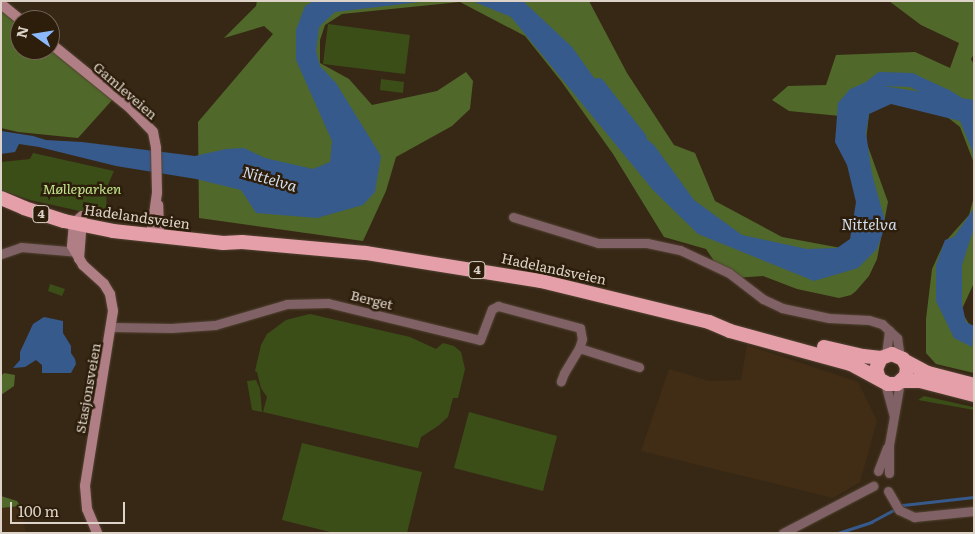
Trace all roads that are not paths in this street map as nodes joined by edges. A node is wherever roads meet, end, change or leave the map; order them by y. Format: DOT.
graph roads {
  1 [pos="60,51"];
  2 [pos="1,198"];
  3 [pos="512,217"];
  4 [pos="80,221"];
  5 [pos="155,230"];
  6 [pos="1,254"];
  7 [pos="77,254"];
  8 [pos="709,322"];
  9 [pos="112,327"];
  10 [pos="889,330"];
  11 [pos="579,348"];
  12 [pos="893,357"];
  13 [pos="639,367"];
  14 [pos="562,381"];
  15 [pos="882,381"];
  16 [pos="901,382"];
  17 [pos="974,385"];
  18 [pos="974,395"];
  19 [pos="894,416"];
  20 [pos="889,445"];
  21 [pos="878,471"];
  22 [pos="889,473"];
  23 [pos="872,486"];
  24 [pos="888,491"];
  25 [pos="974,511"];
  26 [pos="96,533"];
  27 [pos="783,533"];
  1 -- 5 [label="main road, Gamleveien"];
  2 -- 4 [label="highway, Hadelandsveien / 4"];
  3 -- 10 [label="street"];
  4 -- 5 [label="highway, Hadelandsveien / 4"];
  4 -- 7 [label="main road"];
  5 -- 8 [label="highway, Hadelandsveien / 4"];
  6 -- 7 [label="street"];
  7 -- 9 [label="main road, Stasjonsveien"];
  8 -- 12 [label="highway, Hadelandsveien / 4"];
  8 -- 15 [label="highway, Hadelandsveien / 4"];
  9 -- 11 [label="street, Berget"];
  9 -- 26 [label="main road, Stasjonsveien"];
  10 -- 12 [label="street"];
  10 -- 12 [label="street"];
  11 -- 13 [label="street"];
  11 -- 14 [label="street"];
  12 -- 15 [label="highway"];
  12 -- 16 [label="highway"];
  12 -- 17 [label="highway, Hadelandsveien / 4"];
  15 -- 16 [label="highway"];
  15 -- 19 [label="street"];
  16 -- 18 [label="highway"];
  16 -- 19 [label="street"];
  19 -- 20 [label="street"];
  20 -- 21 [label="street"];
  20 -- 22 [label="street"];
  23 -- 27 [label="street"];
  24 -- 25 [label="street"];
}
